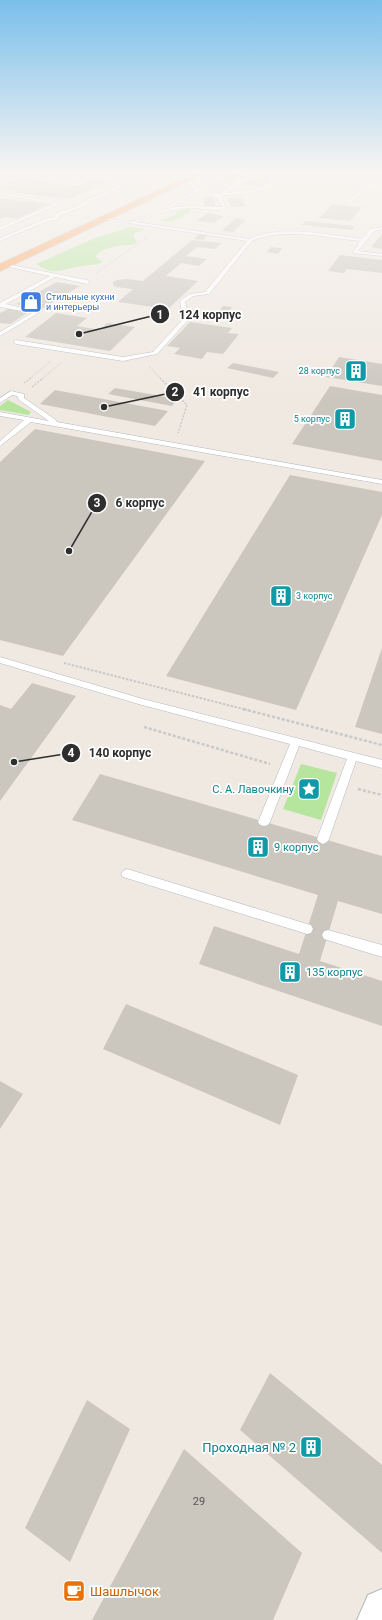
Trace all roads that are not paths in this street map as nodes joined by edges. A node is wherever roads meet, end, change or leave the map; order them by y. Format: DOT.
graph roads {
  1 [pos="36,248"];
  2 [pos="39,248"];
  3 [pos="244,248"];
  4 [pos="358,248"];
  5 [pos="382,255"];
  6 [pos="2,264"];
  7 [pos="55,275"];
  8 [pos="87,282"];
  9 [pos="1,305"];
  10 [pos="0,334"];
  11 [pos="16,342"];
  12 [pos="0,401"];
  13 [pos="0,414"];
  14 [pos="30,419"];
  15 [pos="60,424"];
  16 [pos="0,444"];
  17 [pos="382,482"];
  18 [pos="0,660"];
  19 [pos="296,741"];
  20 [pos="353,756"];
  21 [pos="382,764"];
  22 [pos="264,822"];
  23 [pos="324,839"];
  24 [pos="127,874"];
  25 [pos="307,929"];
  26 [pos="328,935"];
  27 [pos="382,951"];
  28 [pos="382,1609"];
  29 [pos="377,1620"];
  1 -- 6 [label="highway"];
  2 -- 6 [label="highway"];
  3 -- 11 [label="lane"];
  4 -- 5 [label="lane"];
  6 -- 7 [label="lane"];
  7 -- 8 [label="lane"];
  7 -- 9 [label="lane"];
  9 -- 10 [label="lane"];
  12 -- 15 [label="lane"];
  13 -- 14 [label="lane"];
  14 -- 15 [label="lane"];
  14 -- 16 [label="lane"];
  15 -- 17 [label="lane"];
  18 -- 19 [label="lane"];
  19 -- 20 [label="lane"];
  19 -- 22 [label="lane"];
  20 -- 21 [label="lane"];
  20 -- 23 [label="lane"];
  24 -- 25 [label="lane"];
  26 -- 27 [label="lane"];
  28 -- 29 [label="street"];
}
